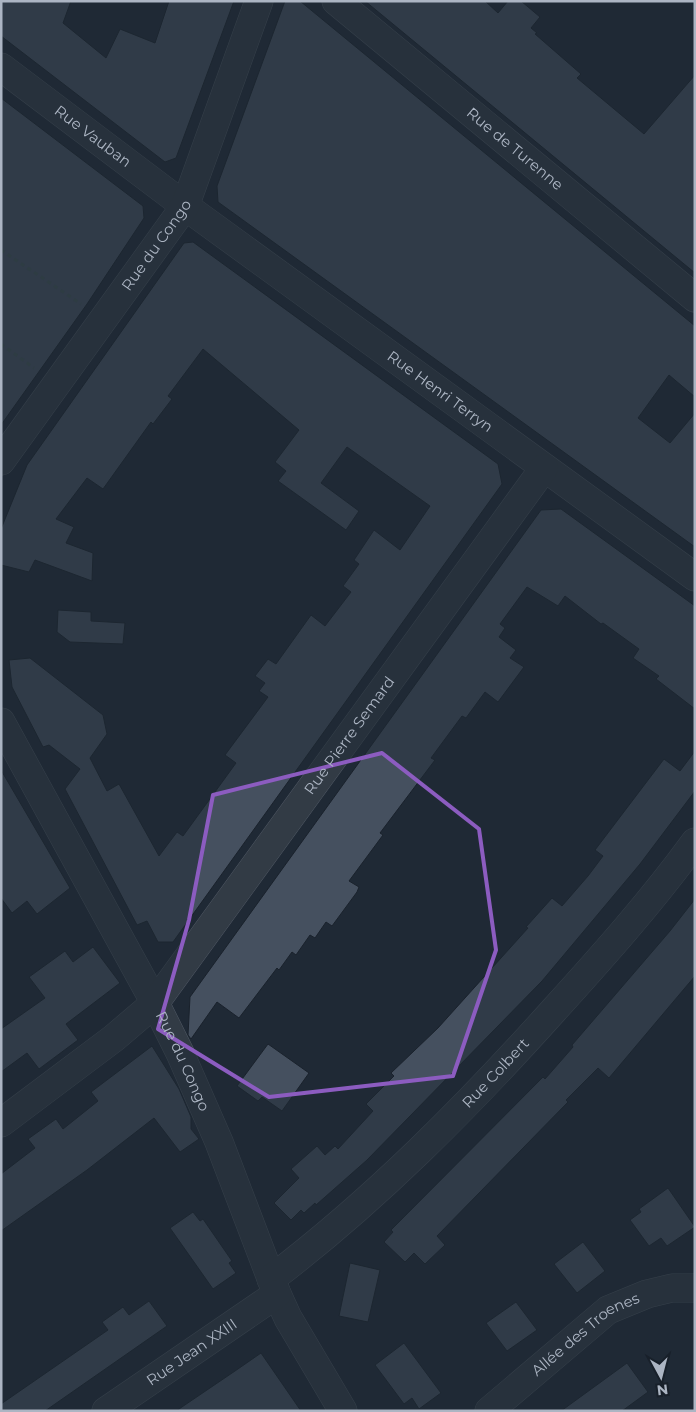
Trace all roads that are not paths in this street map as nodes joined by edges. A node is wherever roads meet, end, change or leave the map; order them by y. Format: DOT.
graph roads {
  1 [pos="259,1"];
  2 [pos="336,1"];
  3 [pos="1,67"];
  4 [pos="185,206"];
  5 [pos="695,298"];
  6 [pos="1,461"];
  7 [pos="544,468"];
  8 [pos="695,577"];
  9 [pos="2,728"];
  10 [pos="695,842"];
  11 [pos="155,1003"];
  12 [pos="1,1123"];
  13 [pos="274,1286"];
  14 [pos="695,1288"];
  15 [pos="106,1411"];
  16 [pos="343,1411"];
  17 [pos="489,1411"];
  1 -- 4 [label="street, Rue du Congo"];
  2 -- 5 [label="street, Rue de Turenne"];
  3 -- 4 [label="street, Rue Vauban"];
  4 -- 6 [label="street, Rue du Congo"];
  4 -- 7 [label="street, Rue Henri Terryn"];
  7 -- 8 [label="street, Rue Henri Terryn"];
  7 -- 11 [label="street, Rue Pierre Semard"];
  9 -- 11 [label="street, Rue du Congo"];
  10 -- 13 [label="street, Rue Colbert"];
  11 -- 12 [label="street, Rue Pierre Semard"];
  11 -- 13 [label="street, Rue du Congo"];
  13 -- 15 [label="street, Rue Jean XXIII"];
  13 -- 16 [label="street, Rue du Congo"];
  14 -- 17 [label="street, Allée des Troenes"];
}
